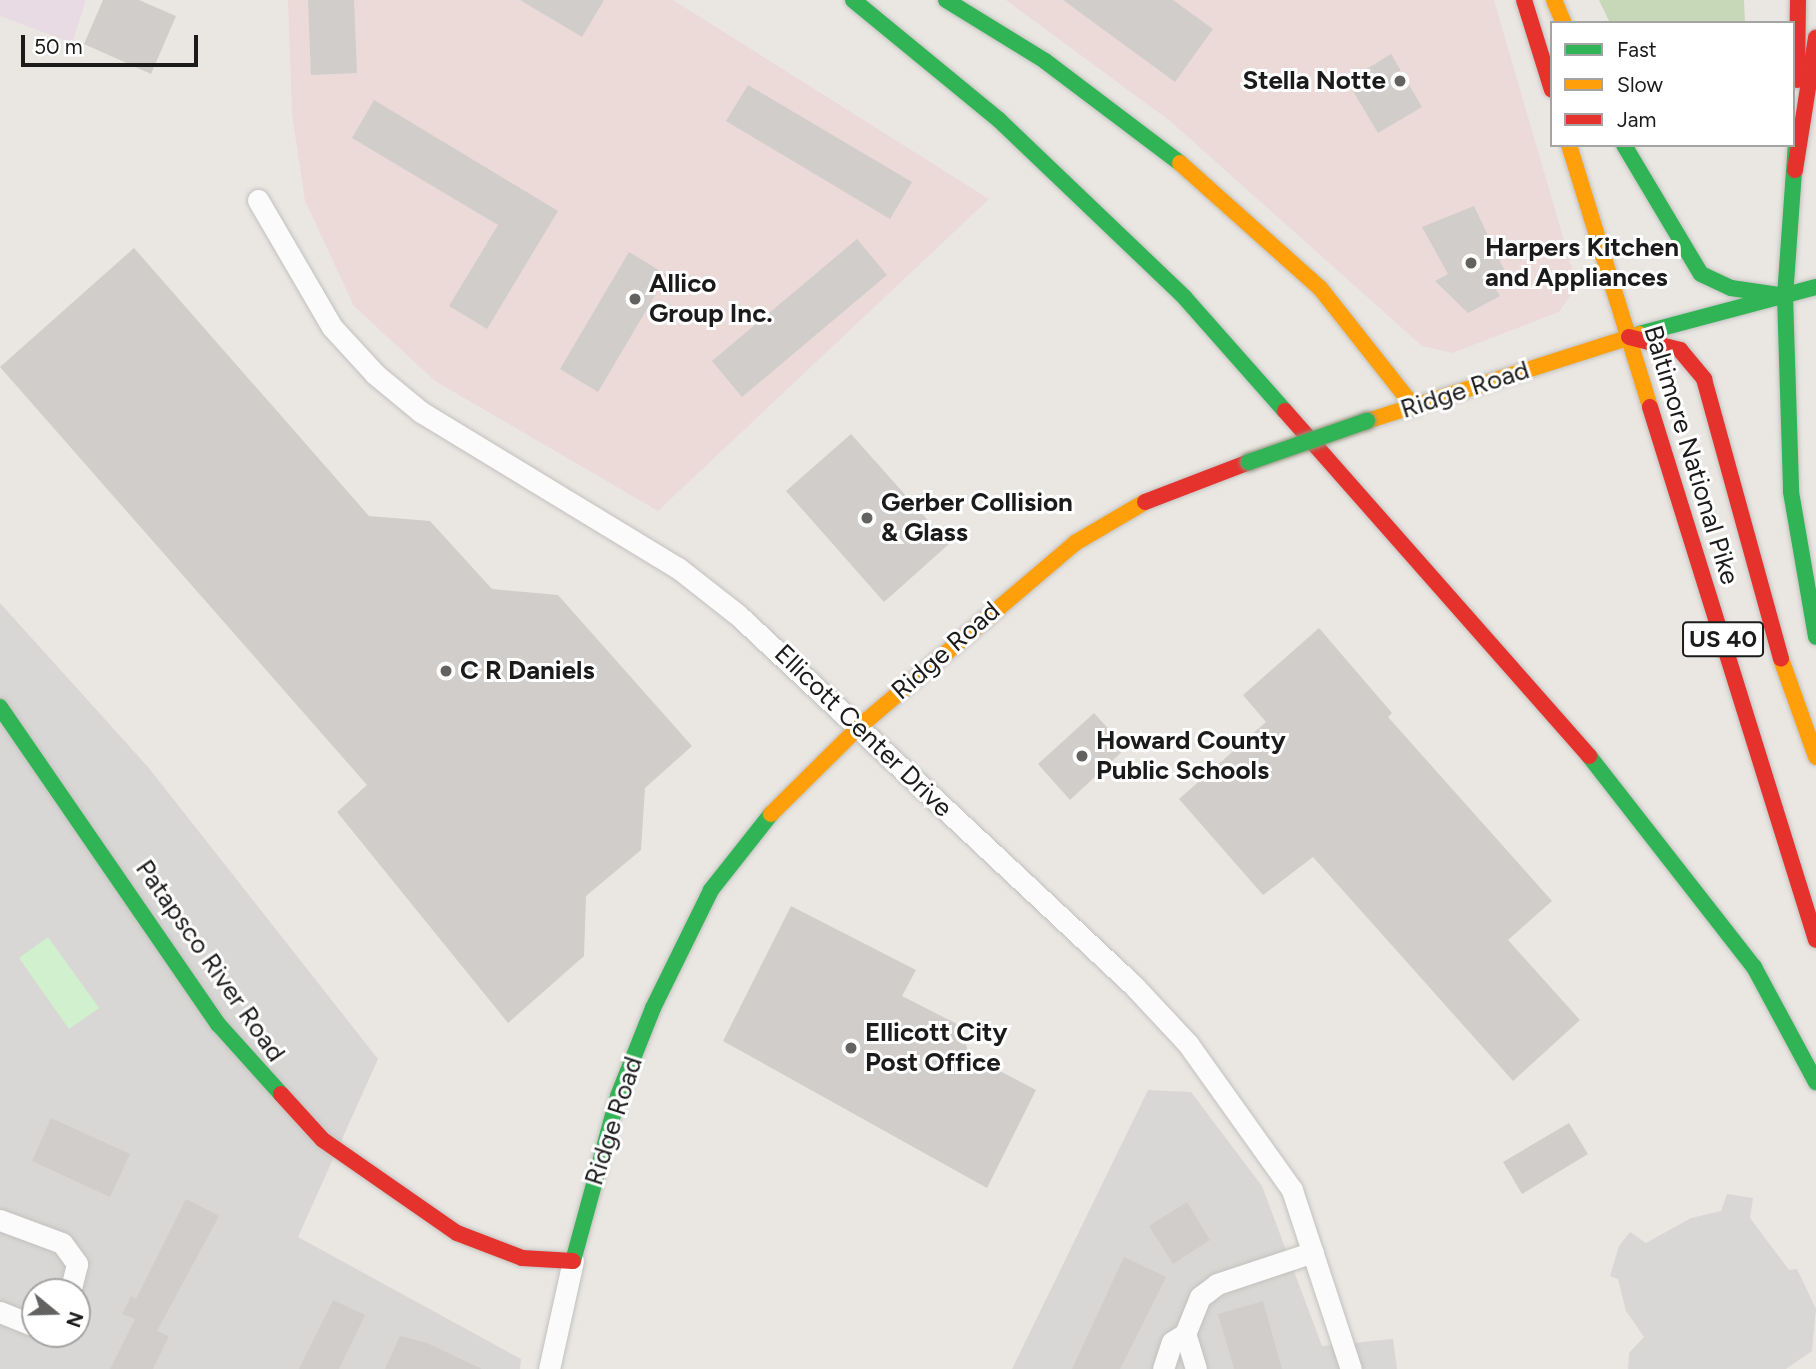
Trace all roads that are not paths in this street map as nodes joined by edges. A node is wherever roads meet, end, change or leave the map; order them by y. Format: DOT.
graph roads {
  1 [pos="853,0"];
  2 [pos="946,0"];
  3 [pos="1524,0"];
  4 [pos="1553,0"];
  5 [pos="1798,0"];
  6 [pos="1563,21"];
  7 [pos="1816,38"];
  8 [pos="1550,84"];
  9 [pos="1570,147"];
  10 [pos="1625,147"];
  11 [pos="1795,170"];
  12 [pos="257,200"];
  13 [pos="1816,287"];
  14 [pos="1785,296"];
  15 [pos="1629,337"];
  16 [pos="1414,407"];
  17 [pos="1816,637"];
  18 [pos="0,707"];
  19 [pos="859,727"];
  20 [pos="1816,757"];
  21 [pos="1816,940"];
  22 [pos="1816,1082"];
  23 [pos="0,1220"];
  24 [pos="1313,1252"];
  25 [pos="573,1261"];
  26 [pos="73,1278"];
  27 [pos="0,1312"];
  28 [pos="21,1320"];
  29 [pos="1185,1334"];
  30 [pos="549,1369"];
  31 [pos="1163,1369"];
  32 [pos="1196,1369"];
  33 [pos="1351,1369"];
  1 -- 22 [label="main road"];
  2 -- 16 [label="main road"];
  3 -- 8 [label="main road"];
  4 -- 6 [label="main road"];
  5 -- 11 [label="main road"];
  7 -- 11 [label="main road"];
  9 -- 15 [label="main road, Baltimore National Pike / US 40"];
  10 -- 14 [label="main road"];
  11 -- 14 [label="main road"];
  12 -- 19 [label="street, Ellicott Center Drive"];
  13 -- 14 [label="main road, Ridge Road"];
  14 -- 15 [label="main road, Ridge Road"];
  14 -- 17 [label="main road"];
  15 -- 16 [label="main road, Ridge Road"];
  15 -- 20 [label="main road"];
  15 -- 21 [label="main road, Baltimore National Pike / US 40"];
  16 -- 19 [label="main road, Ridge Road, bridge"];
  18 -- 25 [label="main road, Patapsco River Road"];
  19 -- 24 [label="street, Ellicott Center Drive"];
  19 -- 25 [label="main road, Ridge Road"];
  23 -- 26 [label="street"];
  24 -- 29 [label="street"];
  24 -- 33 [label="street, Ellicott Center Drive"];
  25 -- 30 [label="street, Ridge Road"];
  27 -- 28 [label="street"];
  29 -- 31 [label="street"];
  29 -- 32 [label="street"];
}
